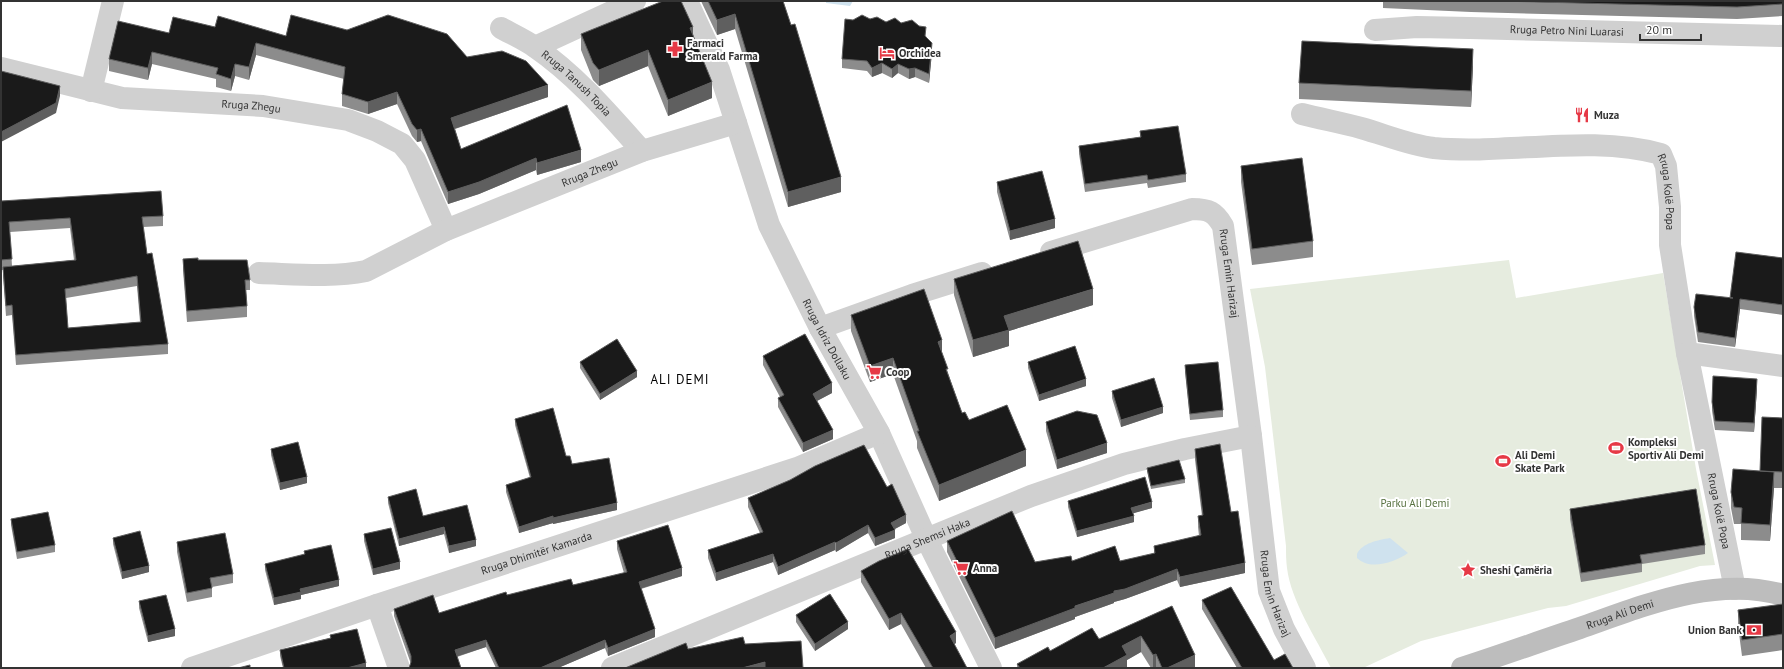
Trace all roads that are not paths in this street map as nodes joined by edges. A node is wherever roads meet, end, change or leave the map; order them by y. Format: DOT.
graph roads {
  1 [pos="113,1"];
  2 [pos="635,1"];
  3 [pos="687,1"];
  4 [pos="501,28"];
  5 [pos="1375,30"];
  6 [pos="1783,36"];
  7 [pos="535,47"];
  8 [pos="1,68"];
  9 [pos="91,91"];
  10 [pos="1302,114"];
  11 [pos="736,123"];
  12 [pos="642,151"];
  13 [pos="446,230"];
  14 [pos="1031,258"];
  15 [pos="1003,266"];
  16 [pos="259,273"];
  17 [pos="820,328"];
  18 [pos="1687,353"];
  19 [pos="1783,366"];
  20 [pos="879,434"];
  21 [pos="1251,436"];
  22 [pos="926,538"];
  23 [pos="1735,589"];
  24 [pos="1783,595"];
  25 [pos="377,605"];
  26 [pos="192,668"];
  27 [pos="399,668"];
  28 [pos="612,668"];
  29 [pos="990,668"];
  30 [pos="1305,668"];
  31 [pos="1462,668"];
  1 -- 9 [label="street"];
  2 -- 7 [label="street"];
  3 -- 11 [label="street, Rruga Idriz Dollaku"];
  4 -- 7 [label="street, Rruga Tanush Topia"];
  5 -- 6 [label="street, Rruga Petro Nini Luarasi"];
  7 -- 12 [label="street, Rruga Tanush Topia"];
  8 -- 9 [label="street, Rruga Zhegu"];
  9 -- 13 [label="street, Rruga Zhegu"];
  10 -- 18 [label="street, Rruga Kolë Popa"];
  11 -- 12 [label="street, Rruga Zhegu"];
  11 -- 17 [label="street, Rruga Idriz Dollaku"];
  12 -- 13 [label="street, Rruga Zhegu"];
  13 -- 16 [label="street, Rruga Zhegu"];
  14 -- 21 [label="street, Rruga Emin Harizaj"];
  15 -- 17 [label="street"];
  17 -- 20 [label="street, Rruga Idriz Dollaku"];
  18 -- 19 [label="street"];
  18 -- 23 [label="street, Rruga Kolë Popa"];
  20 -- 22 [label="street, Rruga Idriz Dollaku"];
  20 -- 25 [label="street, Rruga Dhimitër Kamarda"];
  21 -- 22 [label="street, Rruga Shemsi Haka"];
  21 -- 30 [label="street, Rruga Emin Harizaj"];
  22 -- 28 [label="street, Rruga Shemsi Haka"];
  22 -- 29 [label="street, Rruga Idriz Dollaku"];
  23 -- 24 [label="main road, Rruga Ali Demi"];
  23 -- 31 [label="main road, Rruga Ali Demi"];
  25 -- 26 [label="street, Rruga Dhimitër Kamarda"];
  25 -- 27 [label="street"];
}
